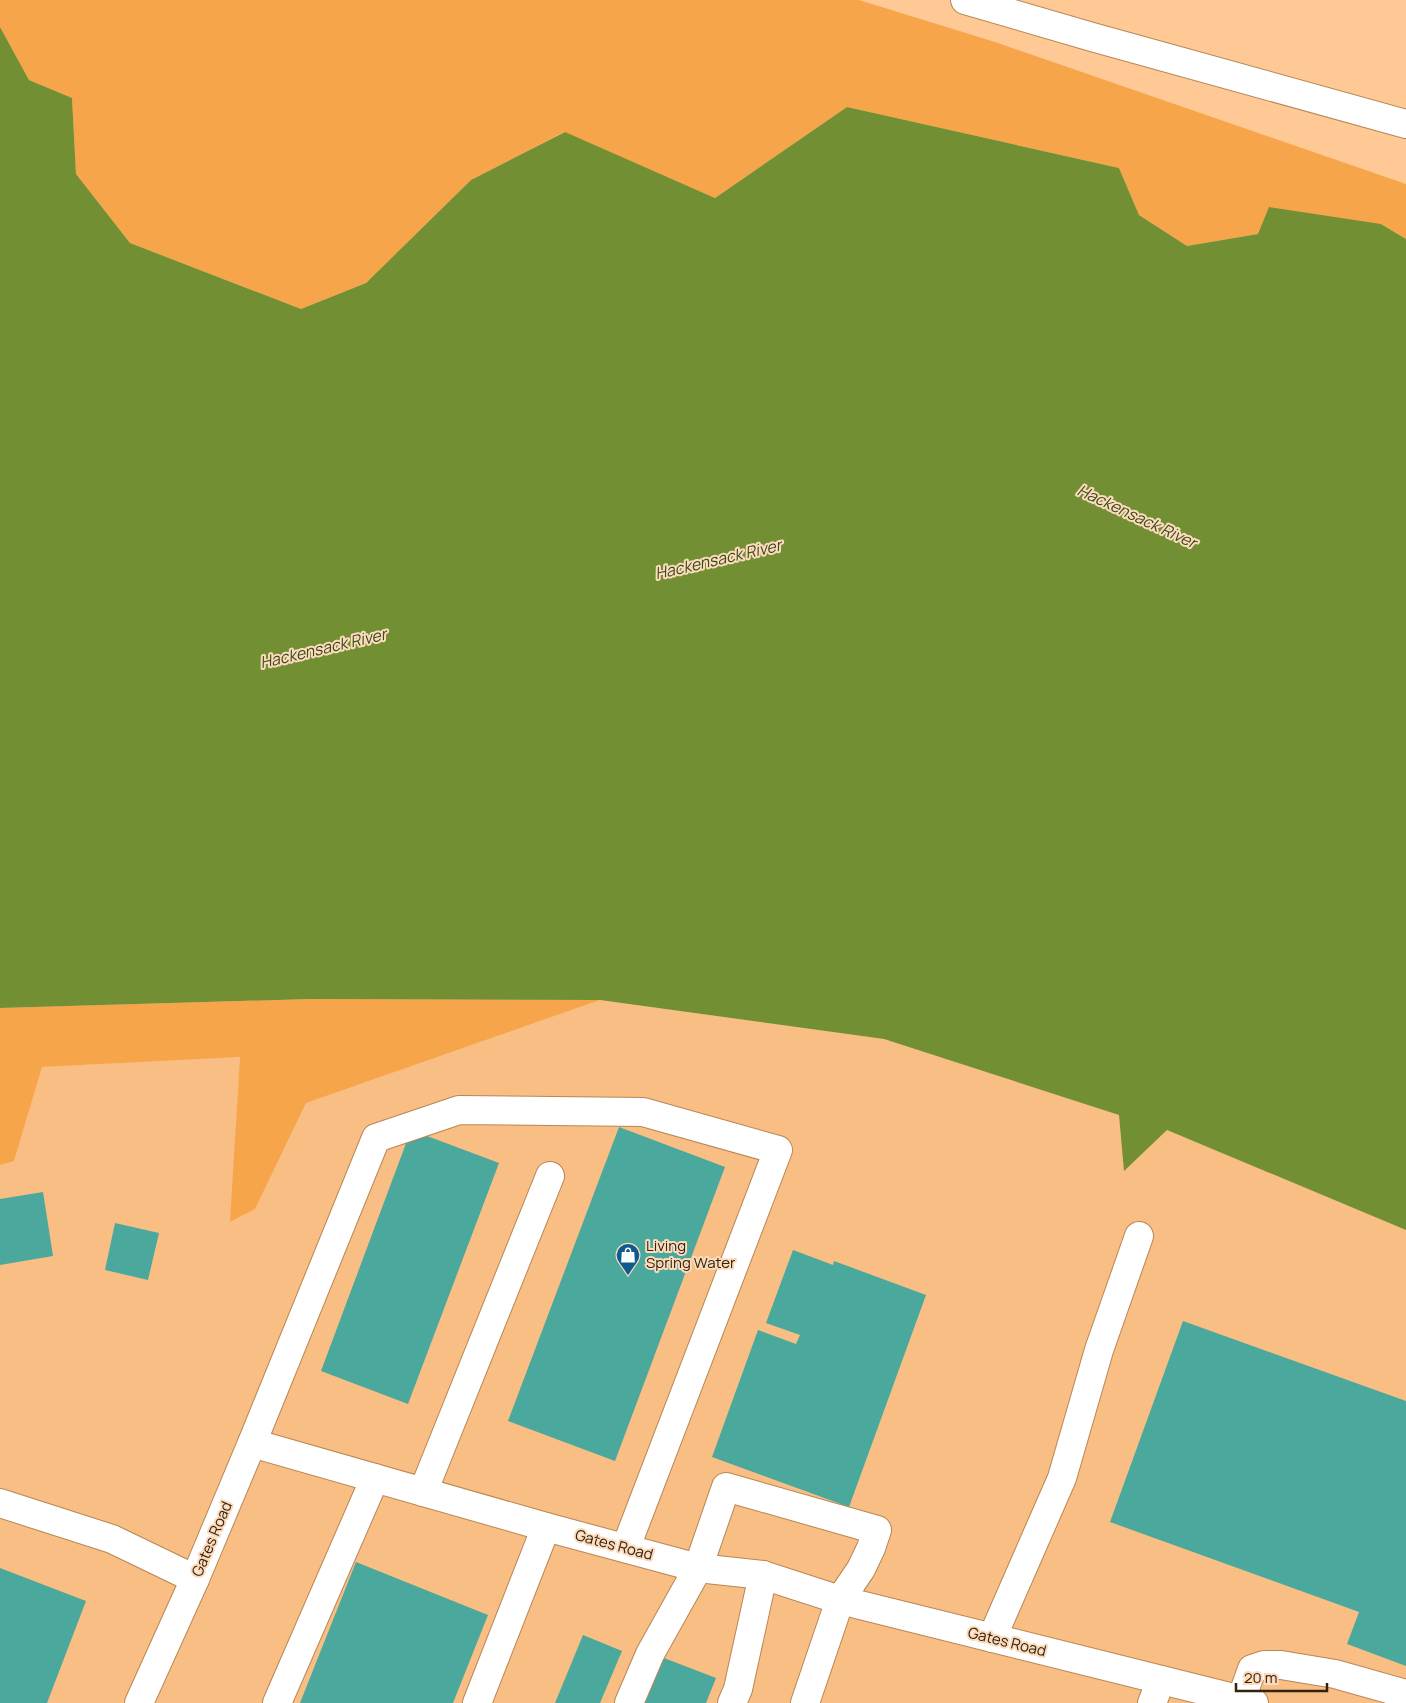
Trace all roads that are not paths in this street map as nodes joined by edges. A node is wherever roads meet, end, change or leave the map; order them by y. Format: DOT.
graph roads {
  1 [pos="965,0"];
  2 [pos="1406,124"];
  3 [pos="550,1176"];
  4 [pos="1139,1236"];
  5 [pos="252,1443"];
  6 [pos="375,1478"];
  7 [pos="423,1492"];
  8 [pos="0,1503"];
  9 [pos="546,1528"];
  10 [pos="626,1547"];
  11 [pos="698,1568"];
  12 [pos="763,1575"];
  13 [pos="195,1579"];
  14 [pos="840,1600"];
  15 [pos="992,1638"];
  16 [pos="1157,1692"];
  17 [pos="1406,1694"];
  18 [pos="1247,1701"];
  19 [pos="139,1703"];
  20 [pos="277,1703"];
  21 [pos="477,1703"];
  22 [pos="629,1703"];
  23 [pos="732,1703"];
  24 [pos="805,1703"];
  1 -- 2 [label="street"];
  3 -- 7 [label="street"];
  4 -- 15 [label="street"];
  5 -- 6 [label="street, Gates Road"];
  5 -- 10 [label="street"];
  5 -- 13 [label="street, Gates Road"];
  6 -- 7 [label="street, Gates Road"];
  6 -- 20 [label="street"];
  7 -- 9 [label="street, Gates Road"];
  8 -- 13 [label="street"];
  9 -- 10 [label="street, Gates Road"];
  9 -- 21 [label="street"];
  10 -- 11 [label="street, Gates Road"];
  11 -- 12 [label="street, Gates Road"];
  11 -- 14 [label="street"];
  11 -- 22 [label="street"];
  12 -- 14 [label="street, Gates Road"];
  12 -- 23 [label="street"];
  13 -- 19 [label="street, Gates Road"];
  14 -- 15 [label="street, Gates Road"];
  14 -- 24 [label="street"];
  15 -- 16 [label="street, Gates Road"];
  16 -- 18 [label="street, Gates Road"];
  17 -- 18 [label="street"];
}
